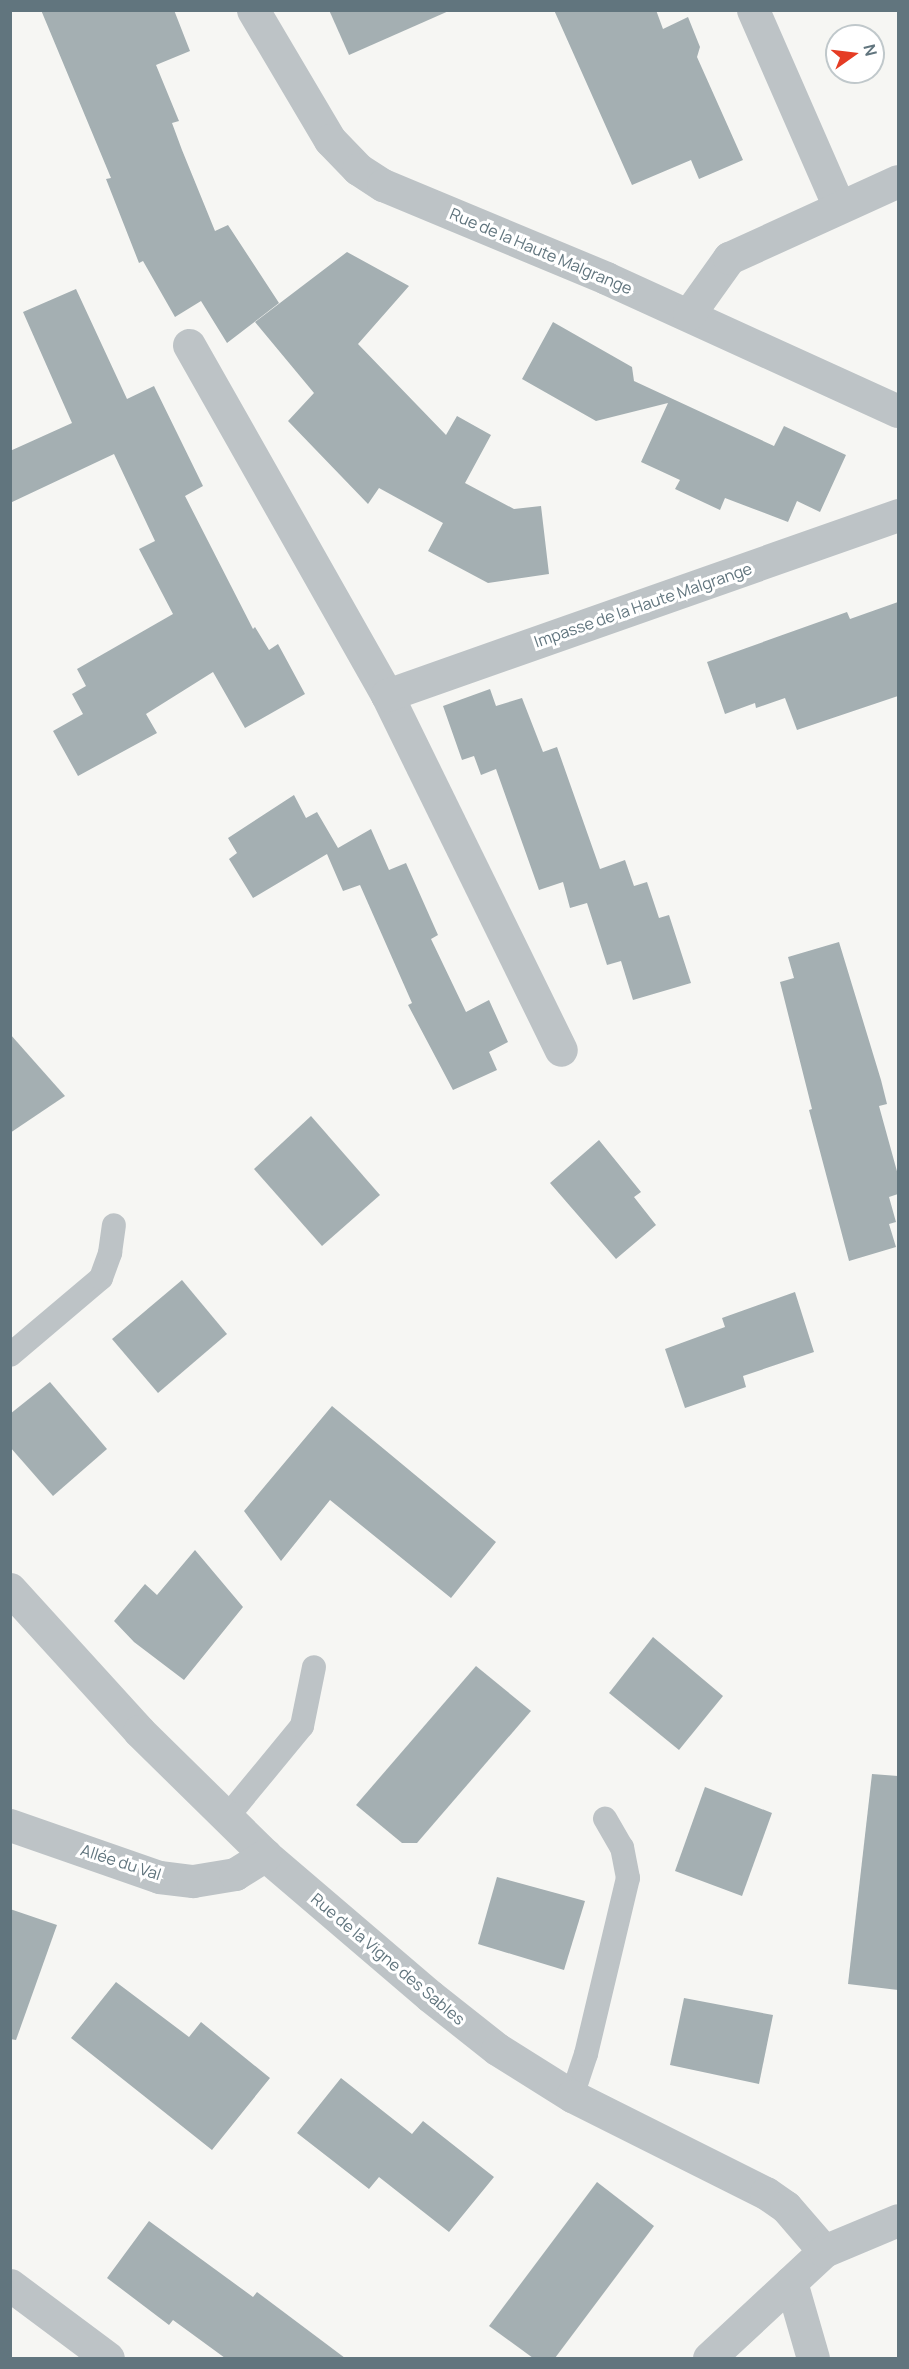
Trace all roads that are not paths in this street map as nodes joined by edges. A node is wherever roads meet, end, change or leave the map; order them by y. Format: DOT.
graph roads {
  1 [pos="253,10"];
  2 [pos="753,10"];
  3 [pos="898,181"];
  4 [pos="839,207"];
  5 [pos="689,314"];
  6 [pos="189,345"];
  7 [pos="898,411"];
  8 [pos="898,515"];
  9 [pos="387,695"];
  10 [pos="561,1050"];
  11 [pos="114,1225"];
  12 [pos="10,1355"];
  13 [pos="10,1589"];
  14 [pos="314,1667"];
  15 [pos="227,1817"];
  16 [pos="605,1819"];
  17 [pos="10,1825"];
  18 [pos="265,1855"];
  19 [pos="572,2096"];
  20 [pos="898,2220"];
  21 [pos="824,2251"];
  22 [pos="791,2282"];
  23 [pos="10,2285"];
  24 [pos="108,2358"];
  25 [pos="710,2358"];
  26 [pos="813,2358"];
  1 -- 5 [label="street, Rue de la Haute Malgrange"];
  2 -- 4 [label="street"];
  3 -- 4 [label="street"];
  4 -- 5 [label="street"];
  5 -- 7 [label="street, Rue de la Haute Malgrange"];
  6 -- 9 [label="street"];
  8 -- 9 [label="street, Impasse de la Haute Malgrange"];
  9 -- 10 [label="street"];
  11 -- 12 [label="lane"];
  13 -- 15 [label="street, Rue de la Vigne des Sables"];
  14 -- 15 [label="lane"];
  15 -- 18 [label="street, Rue de la Vigne des Sables"];
  16 -- 19 [label="lane"];
  17 -- 18 [label="street, Allée du Val"];
  18 -- 19 [label="street, Rue de la Vigne des Sables"];
  19 -- 21 [label="street, Rue de la Vigne des Sables"];
  20 -- 21 [label="street"];
  21 -- 22 [label="street"];
  22 -- 25 [label="street"];
  22 -- 26 [label="street"];
  23 -- 24 [label="street"];
}
